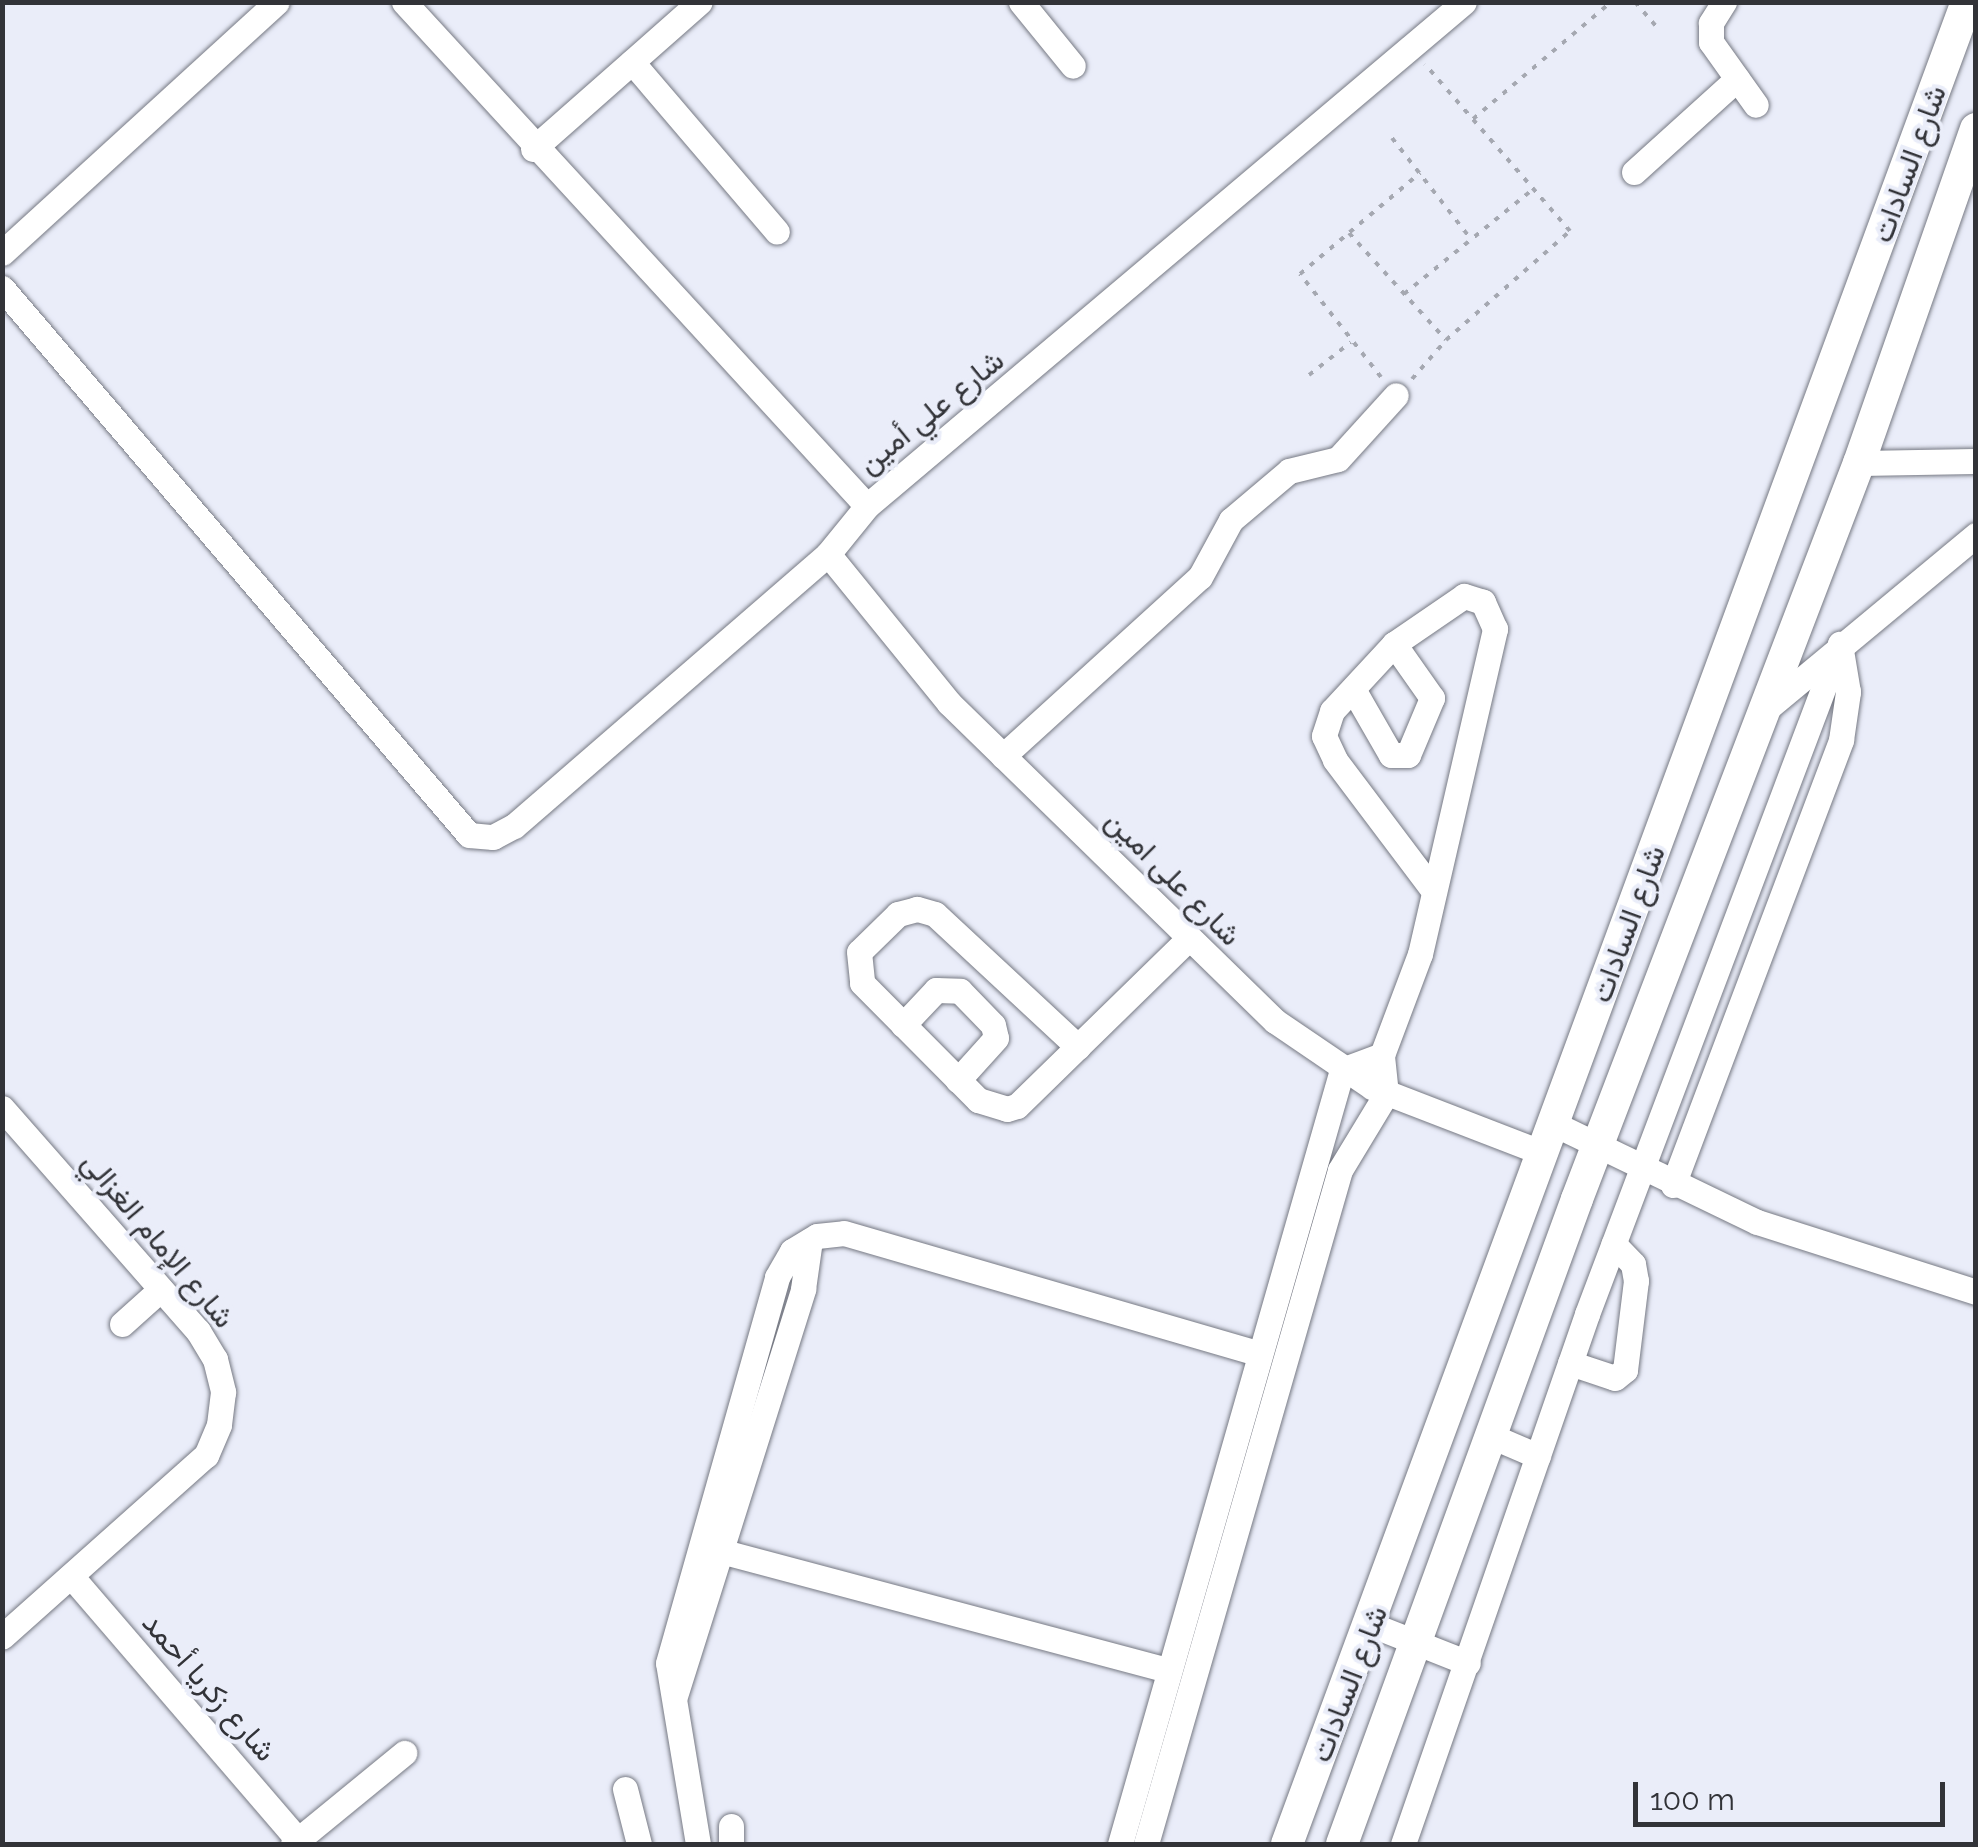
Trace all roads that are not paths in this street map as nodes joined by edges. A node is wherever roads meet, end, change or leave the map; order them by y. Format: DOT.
graph roads {
  1 [pos="277,2"];
  2 [pos="404,2"];
  3 [pos="700,2"];
  4 [pos="1022,2"];
  5 [pos="1464,2"];
  6 [pos="1724,2"];
  7 [pos="1967,2"];
  8 [pos="632,62"];
  9 [pos="1073,66"];
  10 [pos="1737,79"];
  11 [pos="1756,105"];
  12 [pos="1976,128"];
  13 [pos="533,149"];
  14 [pos="1634,172"];
  15 [pos="776,232"];
  16 [pos="2,254"];
  17 [pos="2,288"];
  18 [pos="1396,394"];
  19 [pos="1976,461"];
  20 [pos="1859,463"];
  21 [pos="867,506"];
  22 [pos="1976,535"];
  23 [pos="828,554"];
  24 [pos="1394,644"];
  25 [pos="1840,644"];
  26 [pos="1353,690"];
  27 [pos="1761,714"];
  28 [pos="1003,756"];
  29 [pos="1433,890"];
  30 [pos="1189,938"];
  31 [pos="903,1024"];
  32 [pos="1078,1047"];
  33 [pos="1382,1055"];
  34 [pos="1342,1070"];
  35 [pos="958,1080"];
  36 [pos="1386,1094"];
  37 [pos="2,1108"];
  38 [pos="1549,1138"];
  39 [pos="1598,1146"];
  40 [pos="1642,1170"];
  41 [pos="1673,1185"];
  42 [pos="1525,1205"];
  43 [pos="1569,1222"];
  44 [pos="810,1240"];
  45 [pos="1614,1244"];
  46 [pos="161,1289"];
  47 [pos="1976,1292"];
  48 [pos="122,1324"];
  49 [pos="1258,1354"];
  50 [pos="1570,1363"];
  51 [pos="1490,1436"];
  52 [pos="1538,1456"];
  53 [pos="1222,1482"];
  54 [pos="1247,1490"];
  55 [pos="724,1552"];
  56 [pos="70,1576"];
  57 [pos="1372,1625"];
  58 [pos="2,1638"];
  59 [pos="1416,1642"];
  60 [pos="1468,1664"];
  61 [pos="1167,1670"];
  62 [pos="673,1701"];
  63 [pos="404,1753"];
  64 [pos="625,1789"];
  65 [pos="1142,1828"];
  66 [pos="296,1842"];
  67 [pos="639,1844"];
  68 [pos="698,1844"];
  69 [pos="1120,1844"];
  70 [pos="1288,1844"];
  71 [pos="1342,1844"];
  72 [pos="1402,1844"];
  1 -- 16 [label="street"];
  2 -- 13 [label="street, شارع علي أمين"];
  3 -- 8 [label="street"];
  4 -- 9 [label="street"];
  5 -- 21 [label="street, شارع علي أمين"];
  6 -- 10 [label="street"];
  7 -- 38 [label="main road, شارع السادات"];
  8 -- 13 [label="street"];
  8 -- 15 [label="street"];
  10 -- 11 [label="street"];
  10 -- 14 [label="street"];
  12 -- 20 [label="main road, شارع السادات"];
  13 -- 21 [label="street, شارع علي أمين"];
  17 -- 23 [label="street"];
  18 -- 28 [label="street"];
  19 -- 20 [label="street"];
  20 -- 27 [label="main road, شارع السادات"];
  21 -- 23 [label="street"];
  22 -- 25 [label="street"];
  23 -- 28 [label="street, شارع على امين"];
  24 -- 26 [label="street"];
  24 -- 26 [label="street"];
  24 -- 29 [label="street"];
  25 -- 27 [label="street"];
  25 -- 40 [label="street"];
  25 -- 41 [label="street"];
  26 -- 29 [label="street"];
  27 -- 39 [label="main road, شارع السادات"];
  28 -- 30 [label="street, شارع على امين"];
  29 -- 33 [label="street"];
  30 -- 32 [label="street"];
  30 -- 34 [label="street, شارع على امين"];
  31 -- 32 [label="street"];
  31 -- 35 [label="street"];
  31 -- 35 [label="street"];
  32 -- 35 [label="street"];
  33 -- 34 [label="street"];
  33 -- 36 [label="street"];
  34 -- 36 [label="street, شارع على امين"];
  34 -- 49 [label="street"];
  36 -- 38 [label="street, شارع على امين"];
  36 -- 54 [label="street"];
  37 -- 46 [label="street, شارع الإمام الغزالي"];
  38 -- 39 [label="street, شارع على امين"];
  38 -- 42 [label="main road, شارع السادات"];
  39 -- 40 [label="street, شارع على امين"];
  39 -- 43 [label="main road, شارع السادات"];
  40 -- 41 [label="street, شارع على امين"];
  40 -- 45 [label="street"];
  41 -- 47 [label="street, شارع على امين"];
  42 -- 43 [label="main road"];
  42 -- 57 [label="main road, شارع السادات"];
  43 -- 51 [label="main road, شارع السادات"];
  44 -- 49 [label="street"];
  44 -- 55 [label="street"];
  44 -- 62 [label="street"];
  45 -- 50 [label="street"];
  45 -- 50 [label="street"];
  46 -- 48 [label="street"];
  46 -- 56 [label="street, شارع الإمام الغزالي"];
  49 -- 53 [label="street"];
  50 -- 52 [label="street"];
  51 -- 52 [label="street"];
  51 -- 59 [label="main road, شارع السادات"];
  52 -- 60 [label="street"];
  53 -- 54 [label="street"];
  53 -- 61 [label="street"];
  54 -- 65 [label="street"];
  55 -- 61 [label="street"];
  55 -- 62 [label="street"];
  56 -- 58 [label="street, شارع الإمام الغزالي"];
  56 -- 66 [label="street, شارع زكريا أحمد"];
  57 -- 59 [label="street"];
  57 -- 70 [label="main road, شارع السادات"];
  59 -- 60 [label="street"];
  59 -- 71 [label="main road, شارع السادات"];
  60 -- 72 [label="street"];
  61 -- 65 [label="street"];
  62 -- 68 [label="street"];
  63 -- 66 [label="street"];
  64 -- 67 [label="street"];
  65 -- 69 [label="street"];
}
